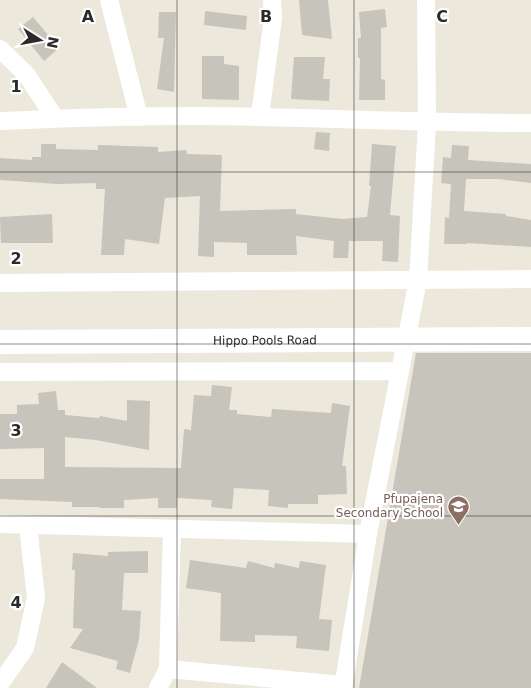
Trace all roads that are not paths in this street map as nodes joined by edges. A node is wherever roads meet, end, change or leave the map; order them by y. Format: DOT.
graph roads {
  1 [pos="109,0"];
  2 [pos="272,0"];
  3 [pos="426,0"];
  4 [pos="0,49"];
  5 [pos="139,116"];
  6 [pos="260,116"];
  7 [pos="56,118"];
  8 [pos="0,120"];
  9 [pos="427,123"];
  10 [pos="531,123"];
  11 [pos="531,279"];
  12 [pos="418,280"];
  13 [pos="0,284"];
  14 [pos="405,339"];
  15 [pos="531,339"];
  16 [pos="0,342"];
  17 [pos="400,371"];
  18 [pos="0,372"];
  19 [pos="0,524"];
  20 [pos="28,525"];
  21 [pos="172,529"];
  22 [pos="368,534"];
  23 [pos="168,669"];
  24 [pos="0,684"];
  25 [pos="343,686"];
  26 [pos="158,688"];
  1 -- 5 [label="street"];
  2 -- 6 [label="street"];
  3 -- 9 [label="street"];
  4 -- 7 [label="street"];
  5 -- 6 [label="street"];
  5 -- 7 [label="street"];
  6 -- 9 [label="street"];
  7 -- 8 [label="street"];
  9 -- 10 [label="street"];
  9 -- 12 [label="street"];
  11 -- 12 [label="street"];
  12 -- 13 [label="street"];
  12 -- 14 [label="street"];
  14 -- 15 [label="street, Hippo Pools Road"];
  14 -- 16 [label="street, Hippo Pools Road"];
  14 -- 17 [label="street"];
  17 -- 18 [label="street"];
  17 -- 22 [label="street"];
  19 -- 20 [label="street"];
  20 -- 21 [label="street"];
  20 -- 24 [label="street"];
  21 -- 22 [label="street"];
  21 -- 23 [label="street"];
  22 -- 25 [label="street"];
  23 -- 25 [label="street"];
  23 -- 26 [label="street"];
}
